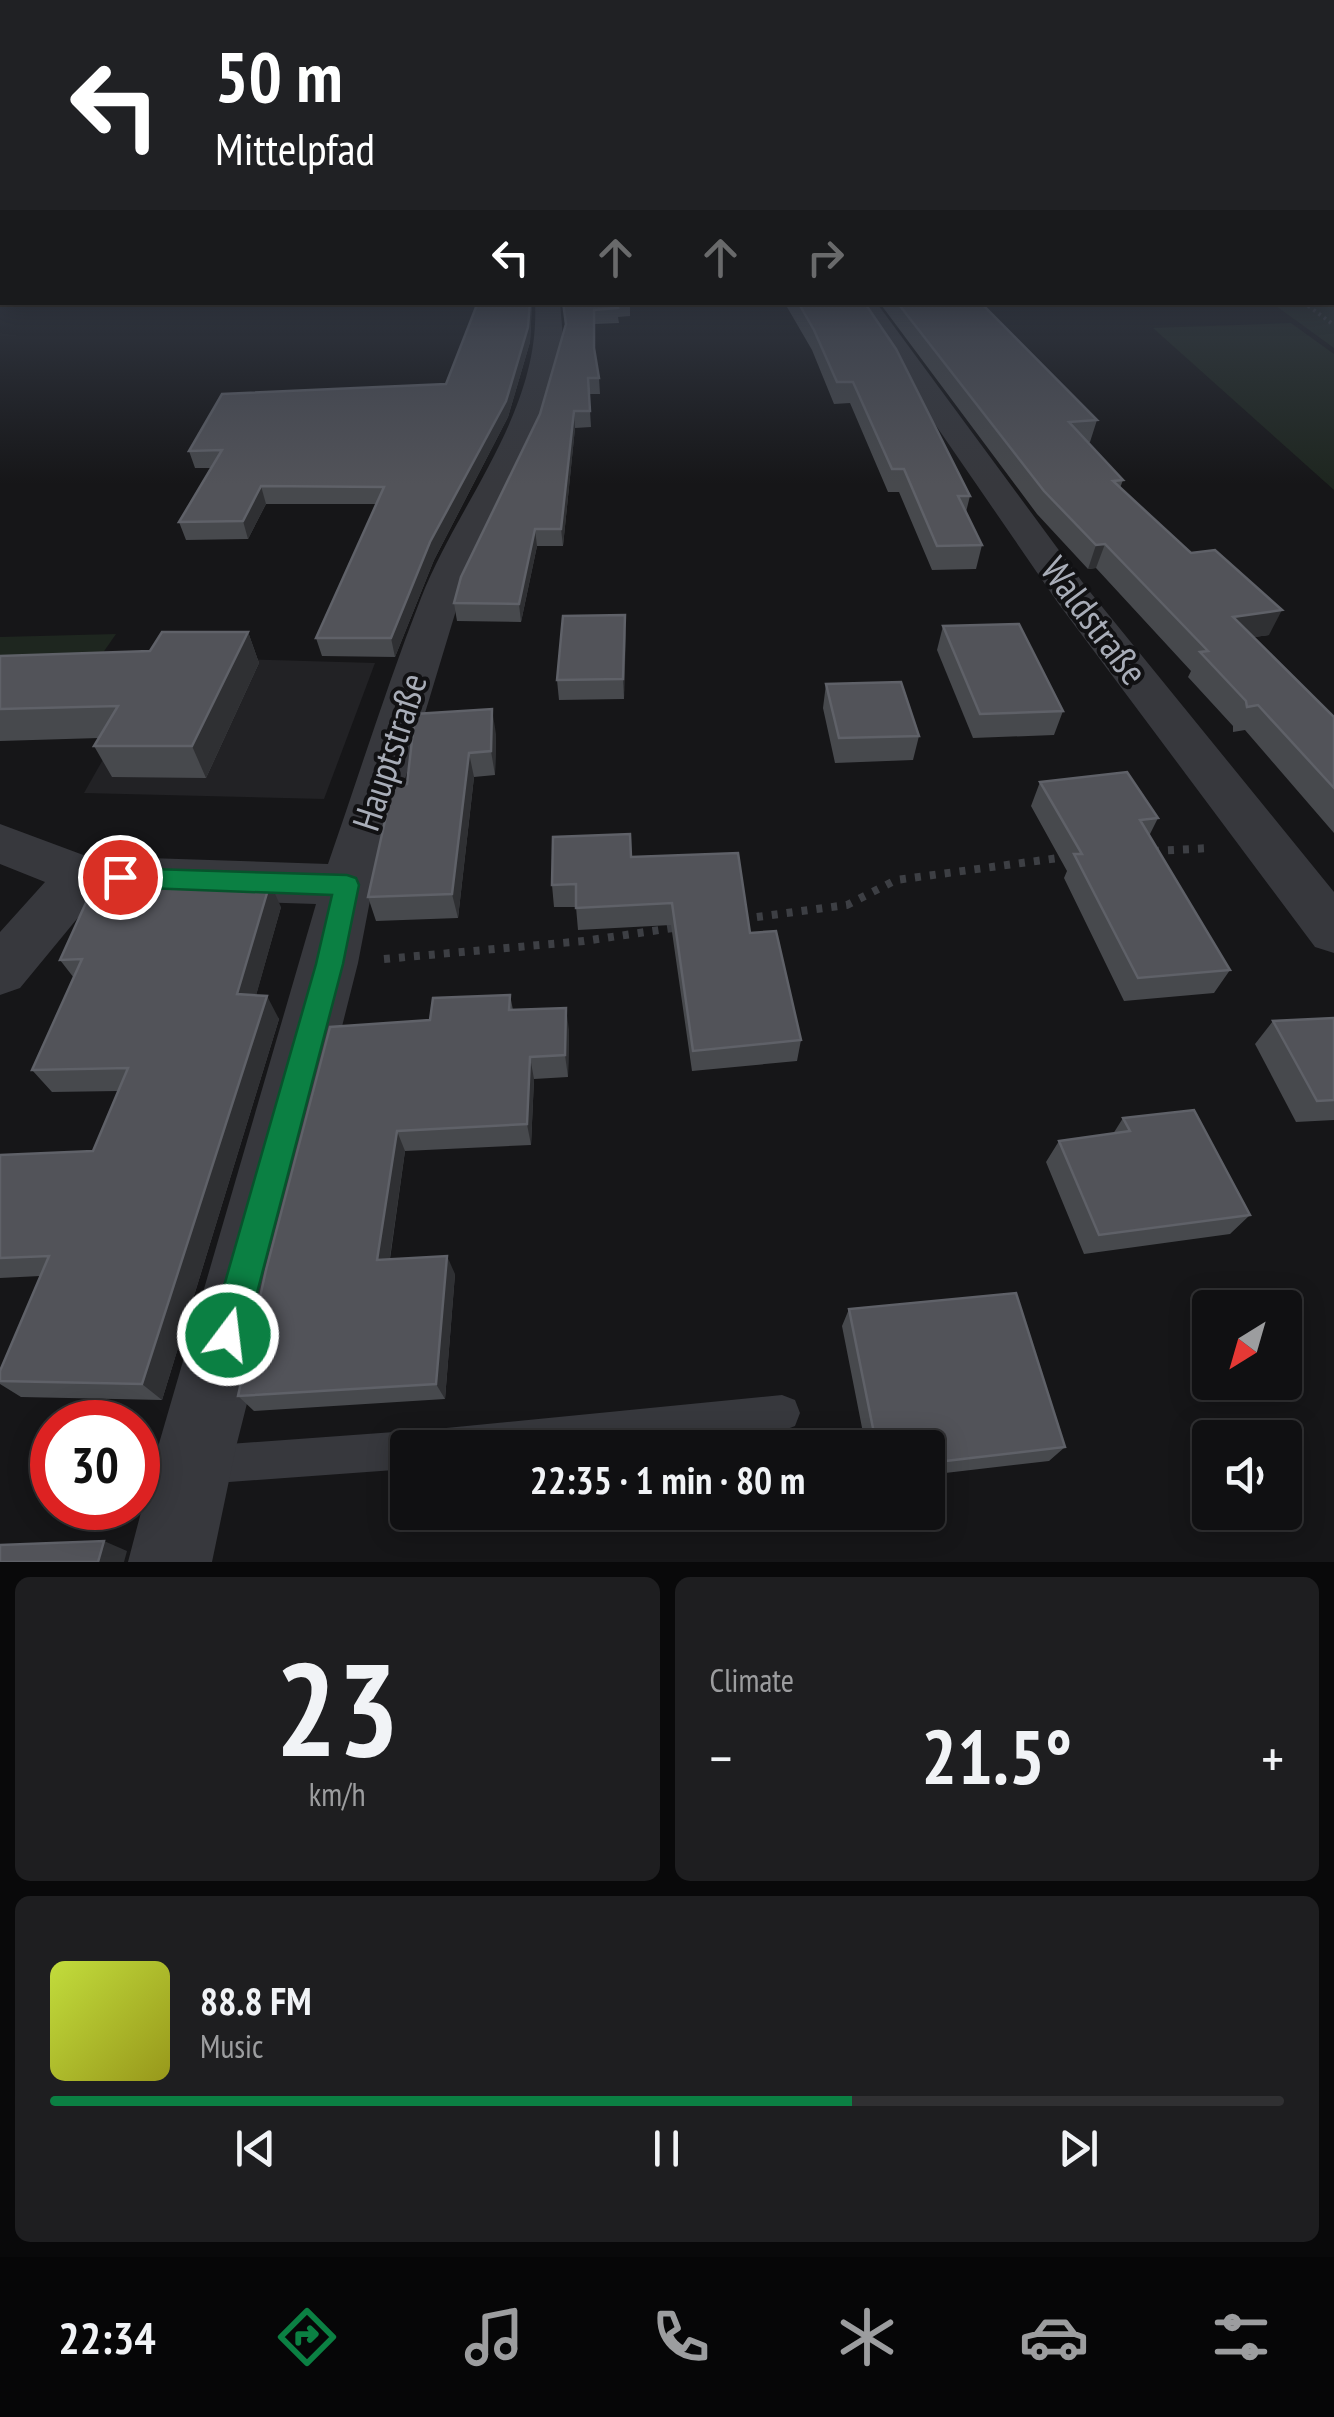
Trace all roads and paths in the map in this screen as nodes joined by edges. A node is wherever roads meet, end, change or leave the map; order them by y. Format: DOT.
graph roads {
  1 [pos="550,339"];
  2 [pos="889,339"];
  3 [pos="0,843"];
  4 [pos="1267,844"];
  5 [pos="1134,852"];
  6 [pos="1076,856"];
  7 [pos="82,876"];
  8 [pos="347,885"];
  9 [pos="732,920"];
  10 [pos="695,925"];
  11 [pos="1334,931"];
  12 [pos="330,964"];
  13 [pos="0,971"];
  14 [pos="782,1413"];
  15 [pos="614,1430"];
  16 [pos="390,1451"];
  17 [pos="193,1466"];
  18 [pos="170,1562"];
  1 -- 8 [label="street, Hauptstraße"];
  2 -- 4 [label="street, Waldstraße"];
  3 -- 7 [label="street"];
  4 -- 5 [label="path"];
  4 -- 11 [label="street, Waldstraße"];
  6 -- 9 [label="path"];
  7 -- 8 [label="street"];
  7 -- 13 [label="street"];
  8 -- 12 [label="street, Hauptstraße"];
  10 -- 12 [label="path"];
  12 -- 17 [label="street, Hauptstraße"];
  14 -- 15 [label="lane"];
  16 -- 17 [label="lane"];
  17 -- 18 [label="street, Hauptstraße"];
}
